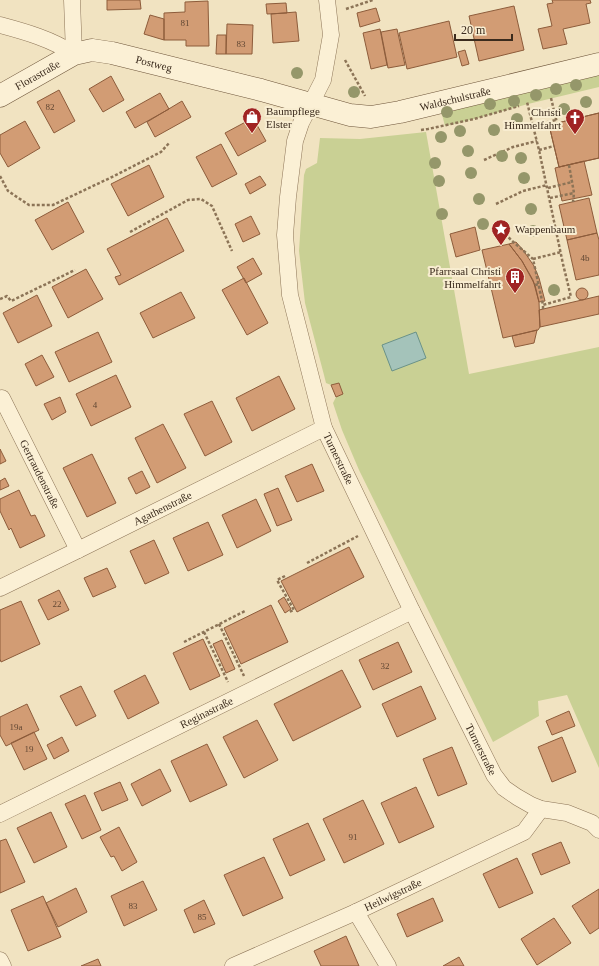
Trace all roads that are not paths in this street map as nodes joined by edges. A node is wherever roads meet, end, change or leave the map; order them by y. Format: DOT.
graph roads {
  1 [pos="72,0"];
  2 [pos="328,0"];
  3 [pos="0,25"];
  4 [pos="74,54"];
  5 [pos="599,64"];
  6 [pos="0,96"];
  7 [pos="311,104"];
  8 [pos="2,398"];
  9 [pos="324,428"];
  10 [pos="78,550"];
  11 [pos="0,588"];
  12 [pos="412,611"];
  13 [pos="541,809"];
  14 [pos="0,814"];
  15 [pos="599,830"];
  16 [pos="356,912"];
  17 [pos="0,960"];
  18 [pos="3,966"];
  19 [pos="233,966"];
  20 [pos="388,966"];
  1 -- 4 [label="street"];
  2 -- 7 [label="street, Turnerstraße"];
  3 -- 4 [label="street"];
  4 -- 6 [label="street, Florastraße"];
  4 -- 7 [label="street, Postweg"];
  5 -- 7 [label="street, Waldschulstraße"];
  7 -- 9 [label="street, Turnerstraße"];
  8 -- 10 [label="street, Gertraudenstraße"];
  9 -- 10 [label="street, Agathenstraße"];
  9 -- 12 [label="street, Turnerstraße"];
  10 -- 11 [label="street, Agathenstraße"];
  12 -- 13 [label="street, Turnerstraße"];
  12 -- 14 [label="street, Reginastraße"];
  13 -- 15 [label="street, Turnerstraße"];
  13 -- 16 [label="street, Heilwigstraße"];
  16 -- 19 [label="street, Heilwigstraße"];
  16 -- 20 [label="street"];
  17 -- 18 [label="street"];
}
